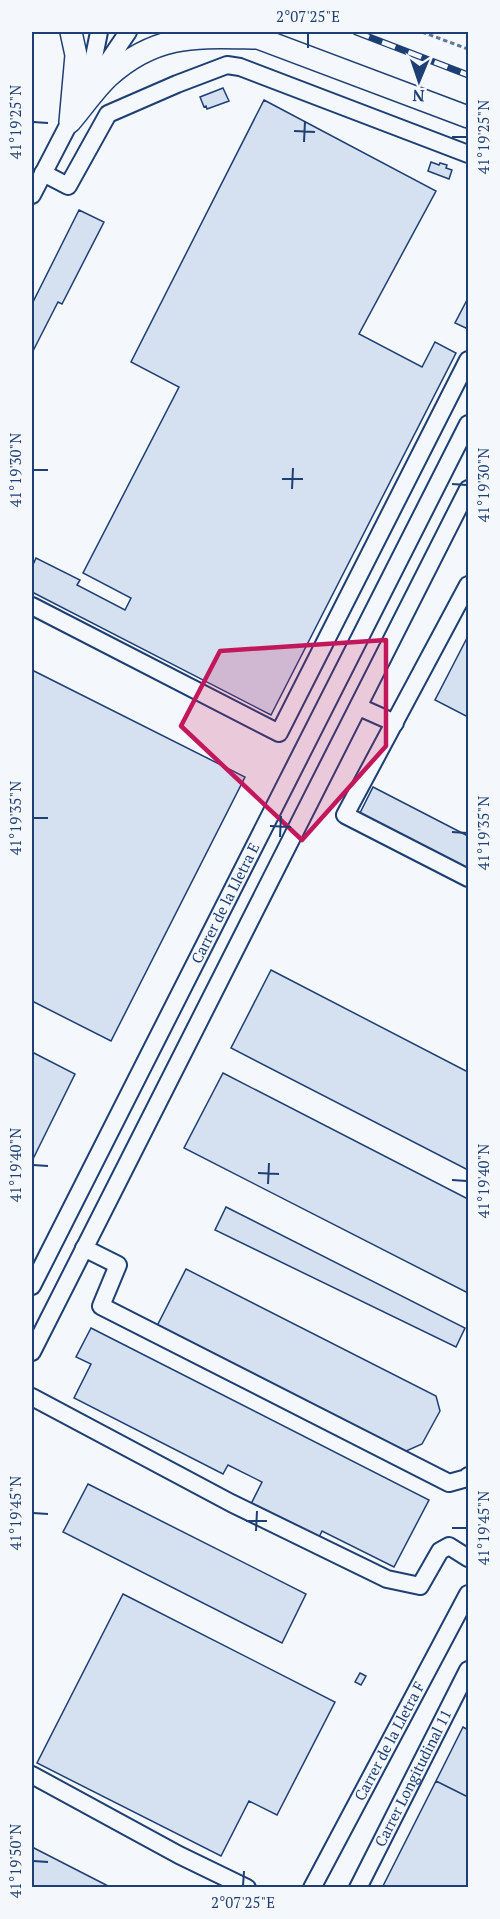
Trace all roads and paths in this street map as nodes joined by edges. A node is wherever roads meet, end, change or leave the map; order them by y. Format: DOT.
graph roads {
  1 [pos="71,32"];
  2 [pos="99,32"];
  3 [pos="128,32"];
  4 [pos="422,32"];
  5 [pos="252,35"];
  6 [pos="468,49"];
  7 [pos="468,117"];
  8 [pos="70,122"];
  9 [pos="468,154"];
  10 [pos="43,173"];
  11 [pos="32,195"];
  12 [pos="468,360"];
  13 [pos="468,424"];
  14 [pos="468,489"];
  15 [pos="468,585"];
  16 [pos="32,606"];
  17 [pos="359,706"];
  18 [pos="395,723"];
  19 [pos="468,878"];
  20 [pos="84,1248"];
  21 [pos="32,1286"];
  22 [pos="32,1352"];
  23 [pos="32,1397"];
  24 [pos="468,1476"];
  25 [pos="468,1558"];
  26 [pos="468,1594"];
  27 [pos="468,1670"];
  28 [pos="32,1775"];
  29 [pos="247,1887"];
  30 [pos="312,1887"];
  31 [pos="358,1887"];
  1 -- 8 [label="main road"];
  2 -- 8 [label="street"];
  3 -- 8 [label="street"];
  4 -- 6 [label="path"];
  5 -- 7 [label="main road"];
  5 -- 8 [label="main road"];
  8 -- 10 [label="street"];
  9 -- 10 [label="street"];
  10 -- 11 [label="street"];
  12 -- 16 [label="street"];
  13 -- 21 [label="street, Carrer de la Lletra E"];
  14 -- 17 [label="street, Carrer de la Lletra E"];
  15 -- 18 [label="street"];
  17 -- 18 [label="street"];
  17 -- 20 [label="street, Carrer de la Lletra E"];
  18 -- 19 [label="street"];
  20 -- 22 [label="street, Carrer de la Lletra E"];
  20 -- 24 [label="street"];
  23 -- 25 [label="street"];
  26 -- 30 [label="street, Carrer de la Lletra F"];
  27 -- 31 [label="street, Carrer Longitudinal 11"];
  28 -- 29 [label="street"];
}
